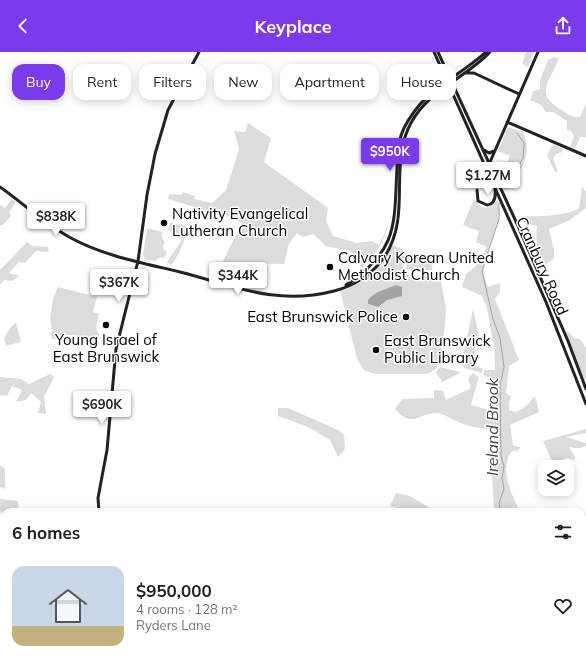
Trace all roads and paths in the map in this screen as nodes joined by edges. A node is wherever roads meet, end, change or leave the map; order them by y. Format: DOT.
graph roads {
  1 [pos="199,52"];
  2 [pos="434,52"];
  3 [pos="438,52"];
  4 [pos="486,52"];
  5 [pos="490,52"];
  6 [pos="538,52"];
  7 [pos="440,64"];
  8 [pos="444,64"];
  9 [pos="464,73"];
  10 [pos="456,76"];
  11 [pos="456,77"];
  12 [pos="456,91"];
  13 [pos="519,94"];
  14 [pos="425,100"];
  15 [pos="429,100"];
  16 [pos="456,100"];
  17 [pos="507,122"];
  18 [pos="483,149"];
  19 [pos="495,149"];
  20 [pos="586,156"];
  21 [pos="490,163"];
  22 [pos="487,168"];
  23 [pos="494,184"];
  24 [pos="0,187"];
  25 [pos="477,190"];
  26 [pos="138,261"];
  27 [pos="340,290"];
  28 [pos="586,389"];
  29 [pos="586,404"];
  30 [pos="99,508"];
  1 -- 26 [label="main road"];
  2 -- 7 [label="main road, Cranbury Road"];
  3 -- 8 [label="main road, Cranbury Road"];
  4 -- 10 [label="main road"];
  5 -- 9 [label="main road"];
  6 -- 13 [label="main road"];
  9 -- 11 [label="main road"];
  9 -- 13 [label="main road"];
  12 -- 18 [label="main road, Cranbury Road"];
  13 -- 17 [label="main road"];
  14 -- 27 [label="main road"];
  15 -- 27 [label="main road"];
  16 -- 22 [label="main road, Cranbury Road"];
  17 -- 19 [label="main road"];
  17 -- 20 [label="main road"];
  18 -- 19 [label="main road"];
  18 -- 21 [label="main road, Cranbury Road"];
  19 -- 21 [label="main road"];
  21 -- 22 [label="main road"];
  21 -- 28 [label="main road, Cranbury Road"];
  22 -- 23 [label="main road, Cranbury Road"];
  23 -- 25 [label="main road"];
  23 -- 29 [label="main road, Cranbury Road"];
  24 -- 26 [label="main road"];
  26 -- 27 [label="main road"];
  26 -- 30 [label="main road"];
}
